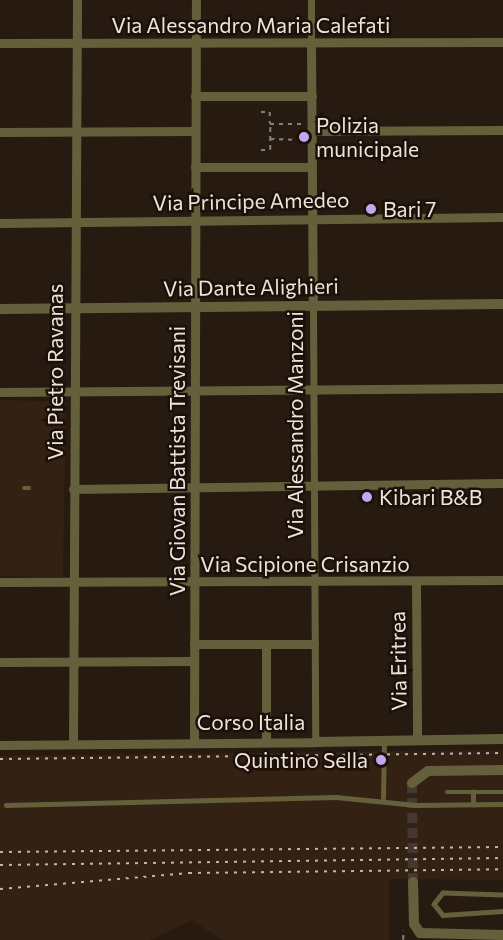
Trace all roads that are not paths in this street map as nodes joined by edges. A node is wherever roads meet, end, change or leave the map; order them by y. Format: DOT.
graph roads {
  1 [pos="77,0"];
  2 [pos="195,0"];
  3 [pos="311,0"];
  4 [pos="503,42"];
  5 [pos="0,43"];
  6 [pos="77,43"];
  7 [pos="196,43"];
  8 [pos="311,43"];
  9 [pos="195,96"];
  10 [pos="312,96"];
  11 [pos="309,128"];
  12 [pos="503,130"];
  13 [pos="195,131"];
  14 [pos="0,132"];
  15 [pos="76,132"];
  16 [pos="195,167"];
  17 [pos="312,167"];
  18 [pos="503,217"];
  19 [pos="195,220"];
  20 [pos="312,220"];
  21 [pos="74,221"];
  22 [pos="0,222"];
  23 [pos="503,304"];
  24 [pos="313,306"];
  25 [pos="73,308"];
  26 [pos="195,308"];
  27 [pos="0,309"];
  28 [pos="503,388"];
  29 [pos="313,389"];
  30 [pos="73,391"];
  31 [pos="195,391"];
  32 [pos="0,392"];
  33 [pos="503,483"];
  34 [pos="314,486"];
  35 [pos="194,488"];
  36 [pos="73,489"];
  37 [pos="503,580"];
  38 [pos="416,581"];
  39 [pos="0,582"];
  40 [pos="74,582"];
  41 [pos="194,582"];
  42 [pos="315,582"];
  43 [pos="194,644"];
  44 [pos="266,644"];
  45 [pos="314,645"];
  46 [pos="74,661"];
  47 [pos="194,661"];
  48 [pos="0,662"];
  49 [pos="503,739"];
  50 [pos="417,740"];
  51 [pos="315,741"];
  52 [pos="384,741"];
  53 [pos="194,742"];
  54 [pos="266,742"];
  55 [pos="73,744"];
  56 [pos="0,745"];
  57 [pos="503,770"];
  58 [pos="412,783"];
  59 [pos="447,792"];
  60 [pos="473,792"];
  61 [pos="503,792"];
  62 [pos="383,798"];
  63 [pos="503,804"];
  64 [pos="6,805"];
  65 [pos="473,805"];
  66 [pos="412,882"];
  67 [pos="503,895"];
  68 [pos="503,911"];
  69 [pos="503,935"];
  1 -- 6 [label="street, Via Pietro Ravanas"];
  2 -- 7 [label="street, Via Giovan Battista Trevisani"];
  3 -- 8 [label="street, Via Alessandro Manzoni"];
  4 -- 8 [label="street, Via Alessandro Maria Calefati"];
  5 -- 6 [label="street, Via Alessandro Maria Calefati"];
  6 -- 7 [label="street, Via Alessandro Maria Calefati"];
  6 -- 15 [label="street, Via Pietro Ravanas"];
  7 -- 8 [label="street, Via Alessandro Maria Calefati"];
  7 -- 9 [label="street, Via Giovan Battista Trevisani"];
  8 -- 10 [label="street, Via Alessandro Manzoni"];
  9 -- 10 [label="street"];
  9 -- 13 [label="street, Via Giovan Battista Trevisani"];
  10 -- 11 [label="street, Via Alessandro Manzoni"];
  11 -- 12 [label="street"];
  11 -- 17 [label="street, Via Alessandro Manzoni"];
  13 -- 15 [label="street"];
  13 -- 16 [label="street, Via Giovan Battista Trevisani"];
  14 -- 15 [label="street"];
  15 -- 21 [label="street, Via Pietro Ravanas"];
  16 -- 17 [label="street"];
  16 -- 19 [label="street, Via Giovan Battista Trevisani"];
  17 -- 20 [label="street, Via Alessandro Manzoni"];
  18 -- 20 [label="street, Via Principe Amedeo"];
  19 -- 20 [label="street, Via Principe Amedeo"];
  19 -- 21 [label="street, Via Principe Amedeo"];
  19 -- 26 [label="street, Via Giovan Battista Trevisani"];
  20 -- 24 [label="street, Via Alessandro Manzoni"];
  21 -- 22 [label="street, Via Principe Amedeo"];
  21 -- 25 [label="street, Via Pietro Ravanas"];
  23 -- 24 [label="street, Via Dante Alighieri"];
  24 -- 26 [label="street, Via Dante Alighieri"];
  24 -- 29 [label="street, Via Alessandro Manzoni"];
  25 -- 26 [label="street, Via Dante Alighieri"];
  25 -- 27 [label="street, Via Dante Alighieri"];
  25 -- 30 [label="street, Via Pietro Ravanas"];
  26 -- 31 [label="street, Via Giovan Battista Trevisani"];
  28 -- 29 [label="street"];
  29 -- 31 [label="street"];
  29 -- 34 [label="street, Via Alessandro Manzoni"];
  30 -- 31 [label="street"];
  30 -- 32 [label="street"];
  30 -- 36 [label="street, Via Pietro Ravanas"];
  31 -- 35 [label="street, Via Giovan Battista Trevisani"];
  33 -- 34 [label="street"];
  34 -- 35 [label="street"];
  34 -- 42 [label="street, Via Alessandro Manzoni"];
  35 -- 36 [label="street"];
  35 -- 41 [label="street, Via Giovan Battista Trevisani"];
  36 -- 40 [label="street, Via Pietro Ravanas"];
  37 -- 38 [label="street, Via Scipione Crisanzio"];
  38 -- 42 [label="street, Via Scipione Crisanzio"];
  38 -- 50 [label="street, Via Eritrea"];
  39 -- 40 [label="street, Via Scipione Crisanzio"];
  40 -- 41 [label="street, Via Scipione Crisanzio"];
  40 -- 46 [label="street, Via Pietro Ravanas"];
  41 -- 42 [label="street, Via Scipione Crisanzio"];
  41 -- 43 [label="street, Via Giovan Battista Trevisani"];
  42 -- 45 [label="street, Via Alessandro Manzoni"];
  43 -- 44 [label="street"];
  43 -- 47 [label="street, Via Giovan Battista Trevisani"];
  44 -- 45 [label="street"];
  44 -- 54 [label="street"];
  45 -- 51 [label="street, Via Alessandro Manzoni"];
  46 -- 47 [label="street"];
  46 -- 48 [label="street"];
  46 -- 55 [label="street, Via Pietro Ravanas"];
  47 -- 53 [label="street, Via Giovan Battista Trevisani"];
  49 -- 50 [label="street, Corso Italia"];
  50 -- 52 [label="street, Corso Italia"];
  51 -- 52 [label="street, Corso Italia"];
  51 -- 54 [label="street, Corso Italia"];
  52 -- 62 [label="lane"];
  53 -- 54 [label="street, Corso Italia"];
  53 -- 55 [label="street, Corso Italia"];
  55 -- 56 [label="street, Corso Italia"];
  57 -- 58 [label="street"];
  59 -- 60 [label="lane"];
  60 -- 61 [label="lane"];
  60 -- 65 [label="lane"];
  62 -- 64 [label="lane"];
  62 -- 65 [label="lane"];
  63 -- 65 [label="lane"];
  66 -- 69 [label="street"];
  67 -- 68 [label="lane"];
}
